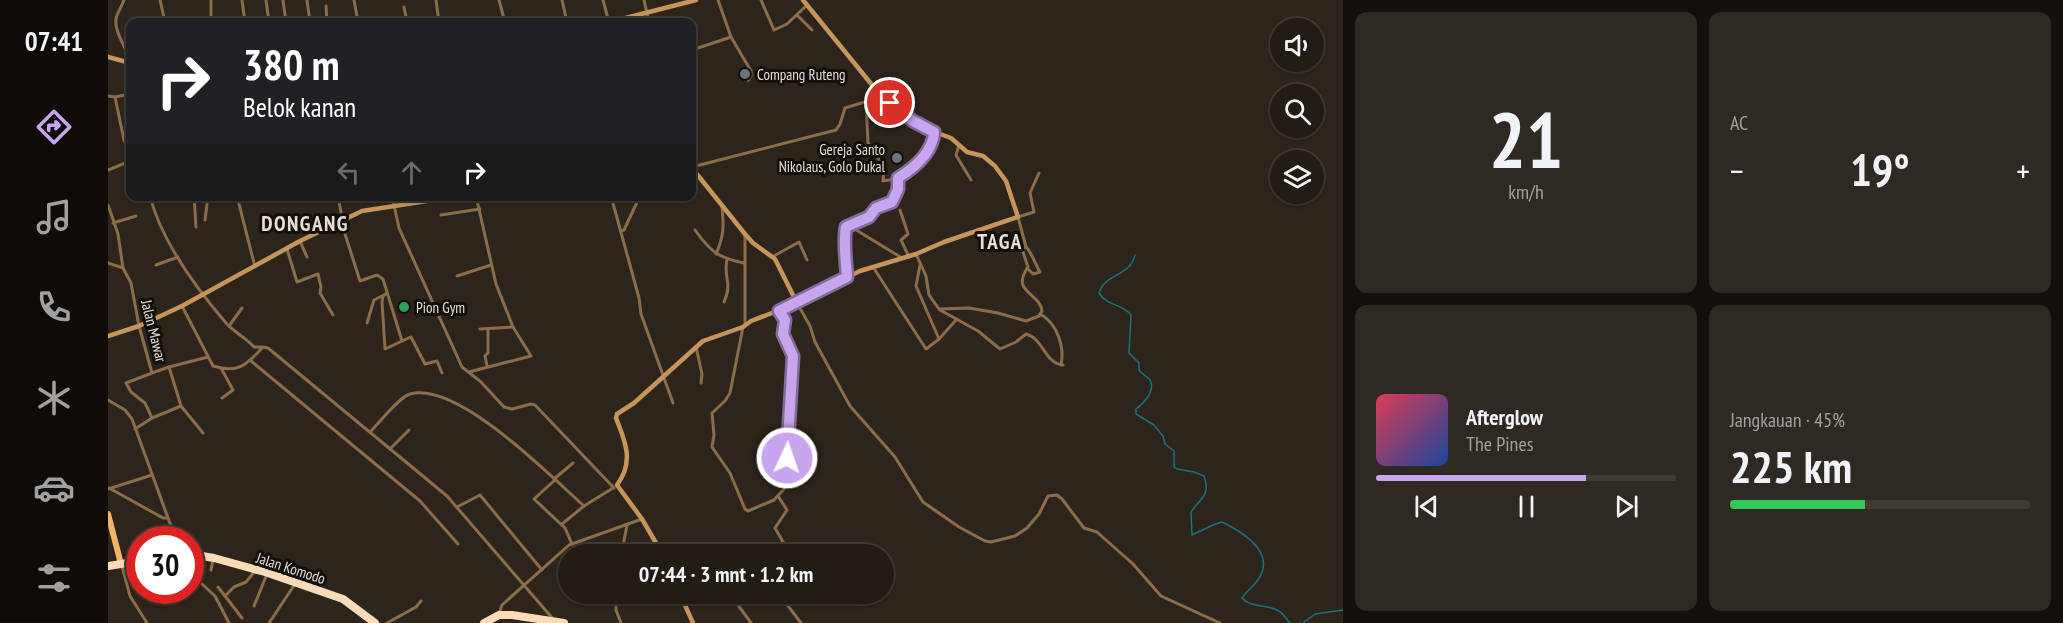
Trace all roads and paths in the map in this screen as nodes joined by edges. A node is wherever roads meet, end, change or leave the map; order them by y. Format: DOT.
graph roads {
  1 [pos="124,0"];
  2 [pos="160,0"];
  3 [pos="211,0"];
  4 [pos="242,0"];
  5 [pos="266,0"];
  6 [pos="283,0"];
  7 [pos="307,0"];
  8 [pos="354,0"];
  9 [pos="436,0"];
  10 [pos="499,0"];
  11 [pos="562,0"];
  12 [pos="603,0"];
  13 [pos="644,0"];
  14 [pos="696,0"];
  15 [pos="717,0"];
  16 [pos="761,0"];
  17 [pos="803,0"];
  18 [pos="807,5"];
  19 [pos="326,6"];
  20 [pos="404,7"];
  21 [pos="647,14"];
  22 [pos="797,15"];
  23 [pos="164,18"];
  24 [pos="211,18"];
  25 [pos="244,18"];
  26 [pos="268,18"];
  27 [pos="285,18"];
  28 [pos="309,18"];
  29 [pos="327,18"];
  30 [pos="357,18"];
  31 [pos="405,18"];
  32 [pos="438,18"];
  33 [pos="504,18"];
  34 [pos="566,18"];
  35 [pos="608,18"];
  36 [pos="628,18"];
  37 [pos="648,18"];
  38 [pos="812,30"];
  39 [pos="731,37"];
  40 [pos="126,49"];
  41 [pos="696,49"];
  42 [pos="108,56"];
  43 [pos="126,62"];
  44 [pos="748,68"];
  45 [pos="126,95"];
  46 [pos="108,96"];
  47 [pos="881,96"];
  48 [pos="115,97"];
  49 [pos="866,102"];
  50 [pos="934,132"];
  51 [pos="126,145"];
  52 [pos="959,145"];
  53 [pos="126,163"];
  54 [pos="696,166"];
  55 [pos="108,170"];
  56 [pos="696,171"];
  57 [pos="1039,173"];
  58 [pos="898,178"];
  59 [pos="971,180"];
  60 [pos="152,201"];
  61 [pos="194,201"];
  62 [pos="207,201"];
  63 [pos="238,201"];
  64 [pos="339,201"];
  65 [pos="393,201"];
  66 [pos="426,201"];
  67 [pos="478,201"];
  68 [pos="613,201"];
  69 [pos="638,201"];
  70 [pos="108,205"];
  71 [pos="721,205"];
  72 [pos="394,206"];
  73 [pos="480,209"];
  74 [pos="900,210"];
  75 [pos="441,215"];
  76 [pos="136,216"];
  77 [pos="1018,217"];
  78 [pos="205,220"];
  79 [pos="342,220"];
  80 [pos="113,223"];
  81 [pos="848,225"];
  82 [pos="196,227"];
  83 [pos="108,229"];
  84 [pos="116,230"];
  85 [pos="695,230"];
  86 [pos="621,231"];
  87 [pos="745,234"];
  88 [pos="300,242"];
  89 [pos="1026,247"];
  90 [pos="287,249"];
  91 [pos="717,254"];
  92 [pos="916,254"];
  93 [pos="772,256"];
  94 [pos="178,257"];
  95 [pos="307,257"];
  96 [pos="909,257"];
  97 [pos="902,258"];
  98 [pos="727,259"];
  99 [pos="807,260"];
  100 [pos="108,263"];
  101 [pos="744,263"];
  102 [pos="156,265"];
  103 [pos="491,265"];
  104 [pos="920,265"];
  105 [pos="255,267"];
  106 [pos="873,267"];
  107 [pos="123,268"];
  108 [pos="1027,268"];
  109 [pos="457,276"];
  110 [pos="847,277"];
  111 [pos="387,293"];
  112 [pos="204,294"];
  113 [pos="382,296"];
  114 [pos="724,302"];
  115 [pos="797,303"];
  116 [pos="182,306"];
  117 [pos="242,308"];
  118 [pos="939,309"];
  119 [pos="779,311"];
  120 [pos="1040,314"];
  121 [pos="333,315"];
  122 [pos="957,319"];
  123 [pos="367,323"];
  124 [pos="744,325"];
  125 [pos="139,326"];
  126 [pos="229,326"];
  127 [pos="513,327"];
  128 [pos="480,329"];
  129 [pos="488,329"];
  130 [pos="108,336"];
  131 [pos="939,339"];
  132 [pos="402,341"];
  133 [pos="696,345"];
  134 [pos="263,346"];
  135 [pos="208,357"];
  136 [pos="251,361"];
  137 [pos="487,366"];
  138 [pos="169,367"];
  139 [pos="221,368"];
  140 [pos="470,372"];
  141 [pos="152,373"];
  142 [pos="442,373"];
  143 [pos="664,376"];
  144 [pos="701,383"];
  145 [pos="222,398"];
  146 [pos="108,400"];
  147 [pos="673,403"];
  148 [pos="181,406"];
  149 [pos="152,418"];
  150 [pos="135,429"];
  151 [pos="409,430"];
  152 [pos="370,432"];
  153 [pos="203,433"];
  154 [pos="390,448"];
  155 [pos="573,463"];
  156 [pos="152,475"];
  157 [pos="554,480"];
  158 [pos="615,487"];
  159 [pos="108,488"];
  160 [pos="779,498"];
  161 [pos="584,506"];
  162 [pos="457,507"];
  163 [pos="108,514"];
  164 [pos="167,518"];
  165 [pos="642,519"];
  166 [pos="562,524"];
  167 [pos="627,525"];
  168 [pos="170,526"];
  169 [pos="458,544"];
  170 [pos="572,544"];
  171 [pos="623,544"];
  172 [pos="657,544"];
  173 [pos="784,544"];
  174 [pos="204,556"];
  175 [pos="558,556"];
  176 [pos="214,558"];
  177 [pos="126,563"];
  178 [pos="121,564"];
  179 [pos="108,566"];
  180 [pos="211,570"];
  181 [pos="256,570"];
  182 [pos="542,570"];
  183 [pos="268,573"];
  184 [pos="296,582"];
  185 [pos="525,585"];
  186 [pos="204,586"];
  187 [pos="218,587"];
  188 [pos="225,596"];
  189 [pos="421,601"];
  190 [pos="616,604"];
  191 [pos="684,604"];
  192 [pos="737,604"];
  193 [pos="787,604"];
  194 [pos="254,606"];
  195 [pos="499,615"];
  196 [pos="242,618"];
  197 [pos="555,622"];
  198 [pos="147,623"];
  199 [pos="229,623"];
  200 [pos="269,623"];
  201 [pos="375,623"];
  202 [pos="387,623"];
  203 [pos="484,623"];
  204 [pos="564,623"];
  205 [pos="621,623"];
  206 [pos="693,623"];
  207 [pos="751,623"];
  208 [pos="801,623"];
  209 [pos="1220,623"];
  1 -- 40 [label="street"];
  2 -- 23 [label="street"];
  3 -- 24 [label="street"];
  4 -- 25 [label="street"];
  5 -- 26 [label="street"];
  6 -- 27 [label="street"];
  7 -- 28 [label="street"];
  8 -- 30 [label="street"];
  9 -- 32 [label="street"];
  10 -- 33 [label="street"];
  11 -- 34 [label="street"];
  12 -- 35 [label="street"];
  13 -- 21 [label="street"];
  14 -- 21 [label="street"];
  15 -- 39 [label="street"];
  16 -- 22 [label="street"];
  17 -- 18 [label="street"];
  18 -- 22 [label="street"];
  18 -- 47 [label="street"];
  19 -- 29 [label="street"];
  20 -- 31 [label="street"];
  21 -- 36 [label="street"];
  21 -- 37 [label="street"];
  22 -- 38 [label="street"];
  39 -- 41 [label="street"];
  39 -- 44 [label="street"];
  42 -- 43 [label="street"];
  45 -- 48 [label="street"];
  46 -- 48 [label="street"];
  47 -- 49 [label="street"];
  47 -- 50 [label="street"];
  48 -- 51 [label="street"];
  49 -- 54 [label="street"];
  49 -- 58 [label="street"];
  50 -- 52 [label="street"];
  50 -- 58 [label="street"];
  52 -- 59 [label="street"];
  52 -- 77 [label="street"];
  53 -- 55 [label="street"];
  56 -- 71 [label="street"];
  57 -- 77 [label="street"];
  58 -- 81 [label="street"];
  60 -- 94 [label="street"];
  61 -- 82 [label="street"];
  62 -- 78 [label="street"];
  63 -- 105 [label="street"];
  64 -- 79 [label="street"];
  65 -- 72 [label="street"];
  66 -- 72 [label="street"];
  67 -- 73 [label="street"];
  68 -- 86 [label="street"];
  69 -- 86 [label="street"];
  70 -- 80 [label="street, Jalan Mawar"];
  71 -- 87 [label="street"];
  71 -- 91 [label="street"];
  72 -- 79 [label="street"];
  72 -- 140 [label="street"];
  73 -- 75 [label="street"];
  73 -- 103 [label="street"];
  74 -- 96 [label="street"];
  76 -- 80 [label="street"];
  77 -- 89 [label="street"];
  77 -- 92 [label="street"];
  79 -- 88 [label="street"];
  79 -- 111 [label="street"];
  80 -- 84 [label="street, Jalan Mawar"];
  81 -- 97 [label="street"];
  81 -- 110 [label="street"];
  83 -- 84 [label="street"];
  84 -- 107 [label="street, Jalan Mawar"];
  85 -- 91 [label="street"];
  86 -- 143 [label="street"];
  87 -- 93 [label="street"];
  87 -- 101 [label="street"];
  88 -- 90 [label="street"];
  88 -- 95 [label="street"];
  89 -- 108 [label="street"];
  89 -- 108 [label="street"];
  90 -- 105 [label="street"];
  90 -- 121 [label="street"];
  91 -- 98 [label="street"];
  92 -- 96 [label="street"];
  92 -- 104 [label="street"];
  93 -- 99 [label="street"];
  93 -- 115 [label="street"];
  94 -- 102 [label="street"];
  94 -- 112 [label="street"];
  96 -- 97 [label="street"];
  97 -- 106 [label="street"];
  98 -- 101 [label="street"];
  98 -- 114 [label="street"];
  100 -- 107 [label="street"];
  101 -- 124 [label="street"];
  103 -- 109 [label="street"];
  103 -- 127 [label="street"];
  104 -- 118 [label="street"];
  104 -- 131 [label="street"];
  105 -- 112 [label="street"];
  106 -- 110 [label="street"];
  106 -- 131 [label="street"];
  107 -- 125 [label="street, Jalan Mawar"];
  108 -- 120 [label="street"];
  110 -- 115 [label="street"];
  111 -- 113 [label="street"];
  111 -- 132 [label="street"];
  112 -- 116 [label="street"];
  112 -- 126 [label="street"];
  113 -- 123 [label="street"];
  113 -- 132 [label="street"];
  115 -- 119 [label="street"];
  115 -- 209 [label="street"];
  116 -- 125 [label="street"];
  116 -- 135 [label="street"];
  117 -- 126 [label="street"];
  118 -- 120 [label="street"];
  118 -- 122 [label="street"];
  119 -- 124 [label="street"];
  119 -- 160 [label="street"];
  120 -- 122 [label="street"];
  122 -- 131 [label="street"];
  124 -- 133 [label="street"];
  124 -- 160 [label="street"];
  125 -- 130 [label="street"];
  125 -- 141 [label="street, Jalan Mawar"];
  126 -- 134 [label="street"];
  127 -- 129 [label="street"];
  127 -- 137 [label="street"];
  128 -- 129 [label="street"];
  129 -- 137 [label="street"];
  132 -- 142 [label="street"];
  133 -- 143 [label="street"];
  133 -- 144 [label="street"];
  134 -- 136 [label="street"];
  134 -- 152 [label="street"];
  135 -- 138 [label="street"];
  135 -- 139 [label="street"];
  136 -- 139 [label="street"];
  136 -- 169 [label="street"];
  137 -- 140 [label="street"];
  138 -- 141 [label="street"];
  138 -- 148 [label="street"];
  139 -- 145 [label="street"];
  140 -- 158 [label="street"];
  141 -- 149 [label="street, Jalan Mawar"];
  143 -- 147 [label="street"];
  143 -- 158 [label="street"];
  146 -- 150 [label="street"];
  148 -- 149 [label="street"];
  148 -- 153 [label="street"];
  149 -- 150 [label="street"];
  150 -- 156 [label="street"];
  151 -- 154 [label="street"];
  152 -- 154 [label="street"];
  152 -- 157 [label="street"];
  154 -- 162 [label="street"];
  155 -- 157 [label="street"];
  156 -- 159 [label="street"];
  156 -- 164 [label="street"];
  157 -- 161 [label="street"];
  157 -- 166 [label="street"];
  158 -- 161 [label="street"];
  158 -- 165 [label="street"];
  159 -- 164 [label="street"];
  160 -- 173 [label="street"];
  161 -- 166 [label="street"];
  162 -- 182 [label="street"];
  162 -- 185 [label="street"];
  163 -- 178 [label="main road"];
  164 -- 168 [label="street"];
  165 -- 167 [label="street"];
  165 -- 172 [label="street"];
  166 -- 170 [label="street"];
  167 -- 170 [label="street"];
  167 -- 171 [label="street"];
  174 -- 176 [label="highway, Jalan Komodo"];
  175 -- 182 [label="street"];
  176 -- 180 [label="street"];
  176 -- 181 [label="highway, Jalan Komodo"];
  177 -- 178 [label="highway"];
  178 -- 179 [label="highway"];
  178 -- 198 [label="street"];
  181 -- 183 [label="highway, Jalan Komodo"];
  181 -- 188 [label="street"];
  182 -- 185 [label="street"];
  183 -- 184 [label="highway, Jalan Komodo"];
  183 -- 194 [label="street"];
  184 -- 200 [label="street"];
  184 -- 201 [label="highway, Jalan Komodo"];
  185 -- 195 [label="street"];
  185 -- 197 [label="street"];
  186 -- 199 [label="street"];
  187 -- 188 [label="street"];
  188 -- 196 [label="street"];
  189 -- 202 [label="street"];
  190 -- 205 [label="street"];
  191 -- 206 [label="street"];
  192 -- 207 [label="street"];
  193 -- 208 [label="street"];
  195 -- 197 [label="highway"];
  195 -- 203 [label="highway"];
  197 -- 204 [label="highway"];
}
